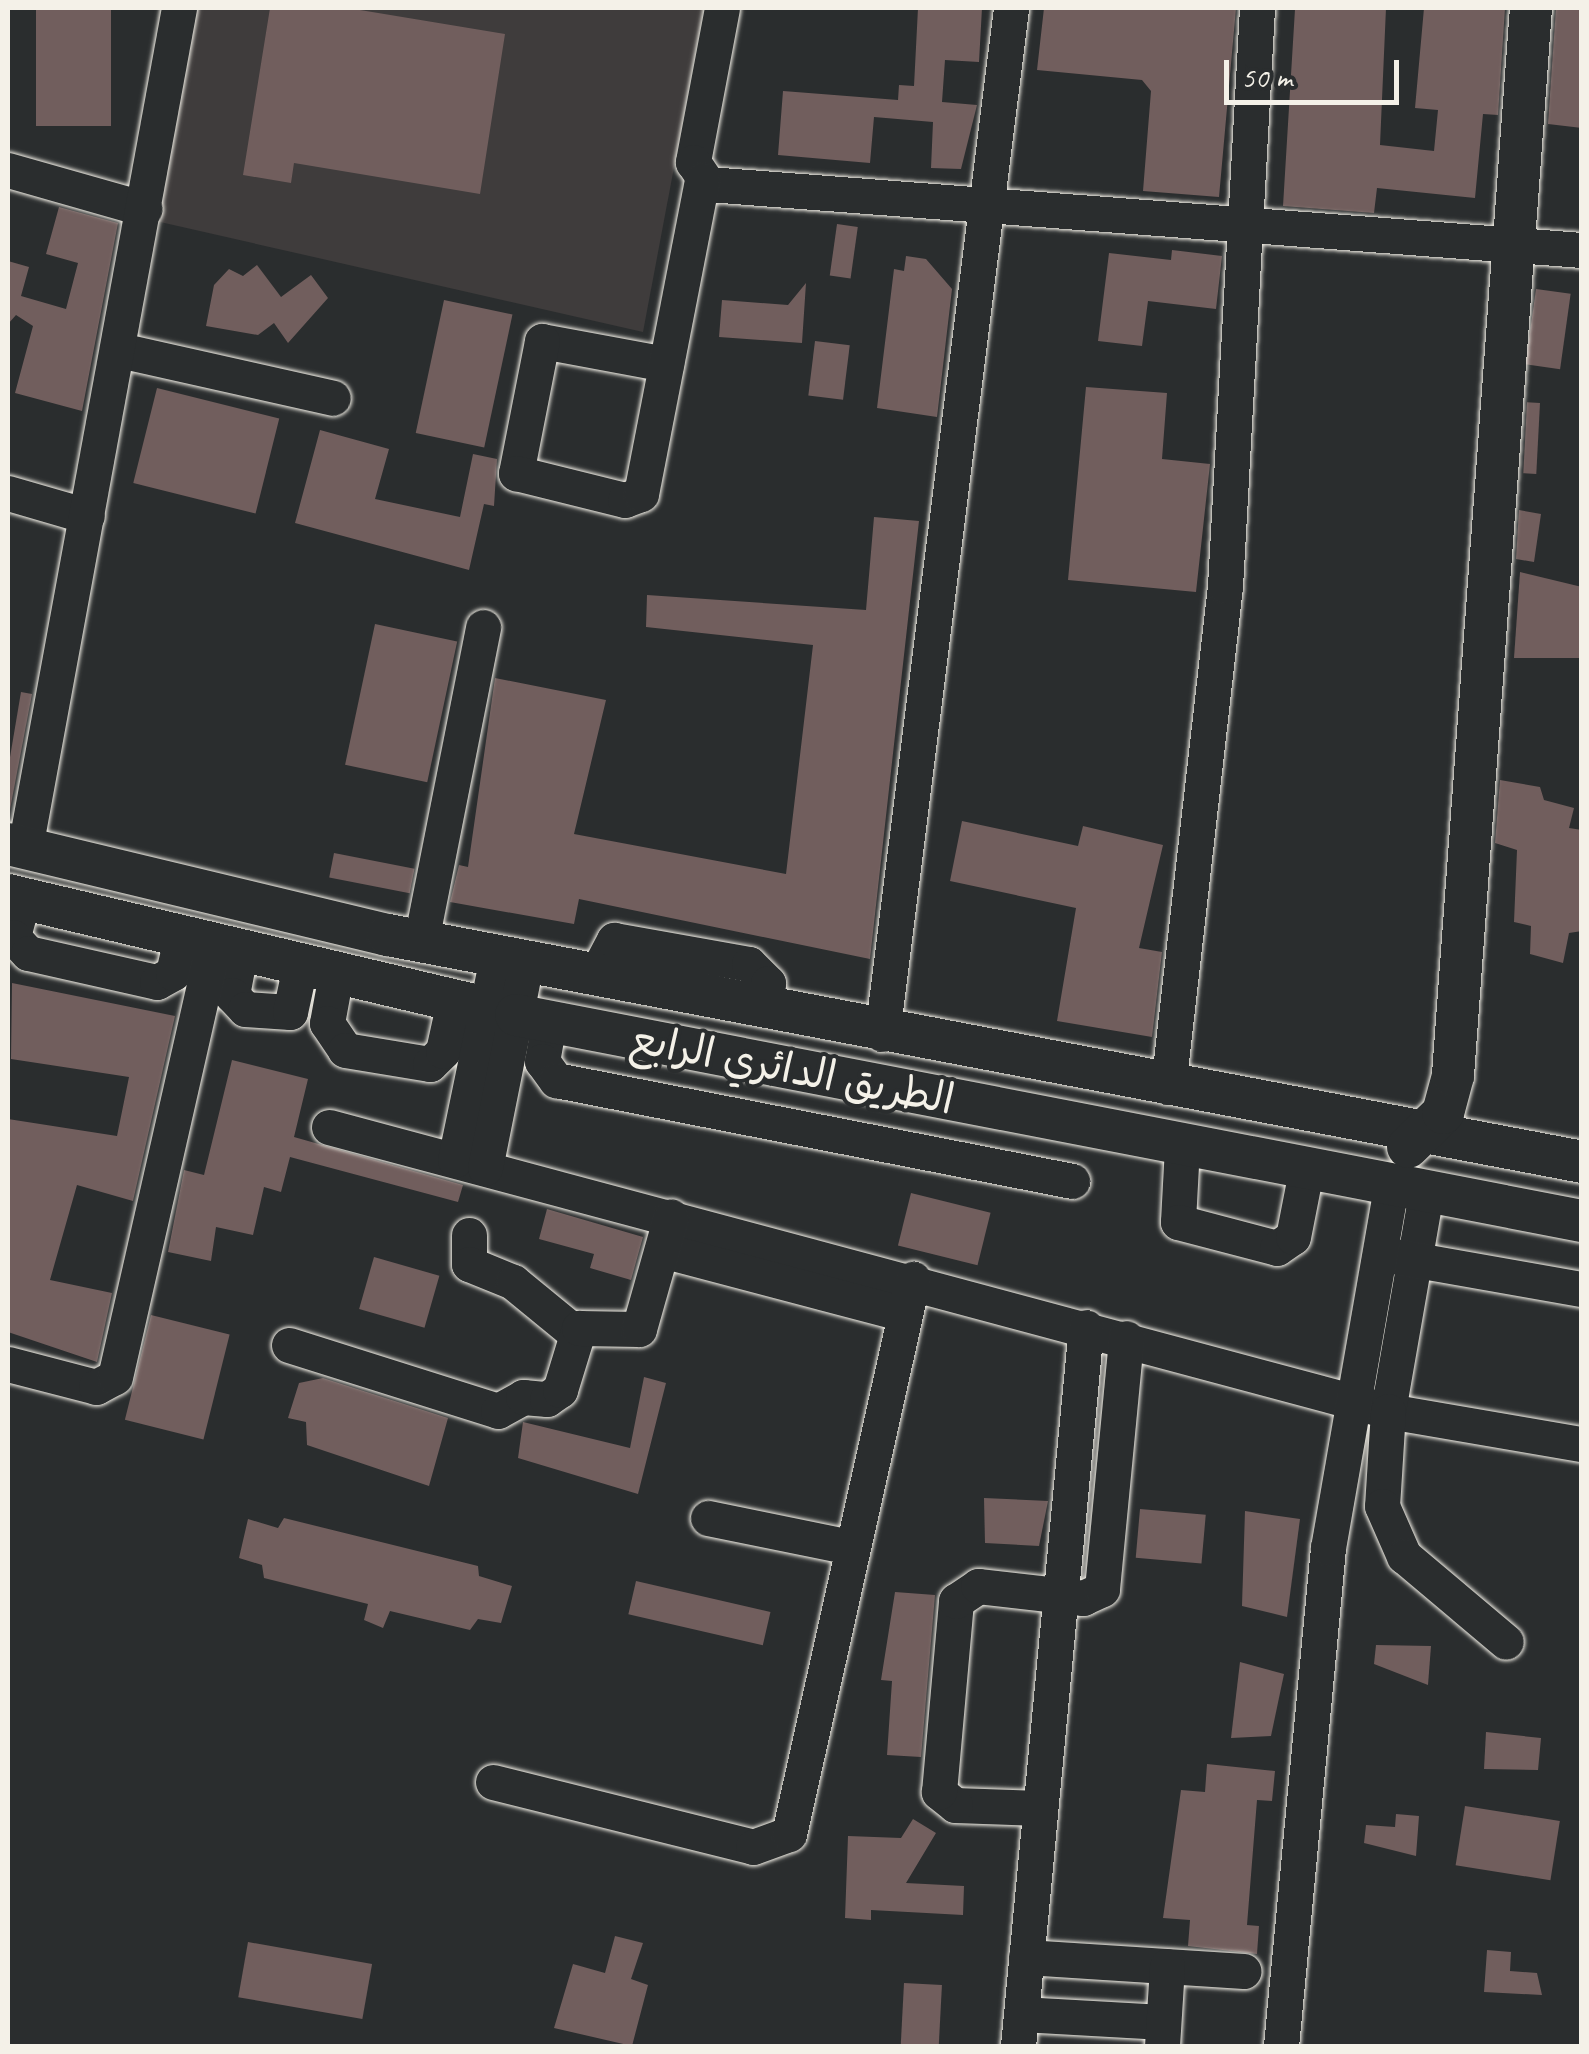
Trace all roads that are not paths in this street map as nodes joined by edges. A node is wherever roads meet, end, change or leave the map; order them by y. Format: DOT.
graph roads {
  1 [pos="180,8"];
  2 [pos="722,8"];
  3 [pos="1011,8"];
  4 [pos="1257,8"];
  5 [pos="1531,8"];
  6 [pos="8,170"];
  7 [pos="702,180"];
  8 [pos="989,206"];
  9 [pos="145,209"];
  10 [pos="1246,226"];
  11 [pos="1508,245"];
  12 [pos="1582,250"];
  13 [pos="119,350"];
  14 [pos="666,364"];
  15 [pos="333,398"];
  16 [pos="8,493"];
  17 [pos="87,516"];
  18 [pos="484,627"];
  19 [pos="16,846"];
  20 [pos="15,897"];
  21 [pos="421,942"];
  22 [pos="211,946"];
  23 [pos="511,960"];
  24 [pos="318,970"];
  25 [pos="501,1012"];
  26 [pos="882,1034"];
  27 [pos="1168,1088"];
  28 [pos="329,1127"];
  29 [pos="1416,1132"];
  30 [pos="1182,1147"];
  31 [pos="1582,1162"];
  32 [pos="470,1164"];
  33 [pos="1306,1171"];
  34 [pos="1072,1181"];
  35 [pos="1408,1190"];
  36 [pos="672,1216"];
  37 [pos="1582,1221"];
  38 [pos="469,1236"];
  39 [pos="662,1250"];
  40 [pos="1378,1254"];
  41 [pos="1414,1260"];
  42 [pos="913,1279"];
  43 [pos="1582,1288"];
  44 [pos="904,1314"];
  45 [pos="1086,1327"];
  46 [pos="574,1332"];
  47 [pos="1126,1338"];
  48 [pos="289,1345"];
  49 [pos="8,1364"];
  50 [pos="1352,1401"];
  51 [pos="1388,1411"];
  52 [pos="1582,1444"];
  53 [pos="708,1518"];
  54 [pos="851,1548"];
  55 [pos="1060,1595"];
  56 [pos="1506,1642"];
  57 [pos="494,1782"];
  58 [pos="1040,1808"];
  59 [pos="1026,1958"];
  60 [pos="1167,1966"];
  61 [pos="1244,1971"];
  62 [pos="1019,2030"];
  63 [pos="1162,2034"];
  64 [pos="1281,2046"];
  1 -- 9 [label="street"];
  2 -- 7 [label="street"];
  3 -- 8 [label="street"];
  4 -- 10 [label="street"];
  5 -- 11 [label="main road"];
  6 -- 9 [label="street"];
  7 -- 8 [label="street"];
  7 -- 14 [label="street"];
  8 -- 10 [label="street"];
  8 -- 26 [label="street"];
  9 -- 13 [label="street"];
  10 -- 11 [label="street"];
  10 -- 27 [label="street"];
  11 -- 12 [label="street"];
  11 -- 29 [label="main road"];
  13 -- 15 [label="street"];
  13 -- 17 [label="street"];
  14 -- 14 [label="street"];
  16 -- 17 [label="street"];
  17 -- 19 [label="street"];
  18 -- 21 [label="street"];
  19 -- 21 [label="main road, الطريق الدائري الرابع"];
  20 -- 22 [label="main road, الطريق الدائري الرابع"];
  21 -- 23 [label="main road, الطريق الدائري الرابع"];
  22 -- 24 [label="main road, الطريق الدائري الرابع"];
  22 -- 49 [label="street"];
  23 -- 25 [label="street"];
  23 -- 26 [label="main road, الطريق الدائري الرابع"];
  24 -- 25 [label="main road, الطريق الدائري الرابع"];
  24 -- 25 [label="street"];
  25 -- 30 [label="main road, الطريق الدائري الرابع"];
  25 -- 32 [label="street"];
  25 -- 34 [label="street"];
  26 -- 27 [label="main road, الطريق الدائري الرابع"];
  27 -- 29 [label="main road, الطريق الدائري الرابع"];
  28 -- 32 [label="street"];
  29 -- 31 [label="main road, الطريق الدائري الرابع"];
  29 -- 35 [label="main road"];
  30 -- 33 [label="main road, الطريق الدائري الرابع"];
  30 -- 33 [label="street"];
  32 -- 36 [label="street"];
  33 -- 35 [label="main road, الطريق الدائري الرابع"];
  35 -- 37 [label="main road, الطريق الدائري الرابع"];
  35 -- 40 [label="street"];
  35 -- 41 [label="street"];
  36 -- 39 [label="street"];
  36 -- 42 [label="street"];
  38 -- 46 [label="street"];
  39 -- 44 [label="street"];
  39 -- 46 [label="street"];
  40 -- 41 [label="street"];
  40 -- 50 [label="street"];
  41 -- 43 [label="street"];
  41 -- 51 [label="street"];
  42 -- 44 [label="street"];
  42 -- 45 [label="street"];
  44 -- 54 [label="street"];
  45 -- 47 [label="street"];
  45 -- 55 [label="street"];
  46 -- 48 [label="street"];
  47 -- 50 [label="street"];
  47 -- 55 [label="street"];
  50 -- 51 [label="street"];
  50 -- 64 [label="street"];
  51 -- 52 [label="street"];
  51 -- 56 [label="street"];
  53 -- 54 [label="street"];
  54 -- 57 [label="street"];
  55 -- 58 [label="street"];
  55 -- 58 [label="street"];
  58 -- 59 [label="street"];
  59 -- 60 [label="street"];
  59 -- 62 [label="street"];
  60 -- 61 [label="street"];
  60 -- 63 [label="street"];
  62 -- 63 [label="street"];
}
